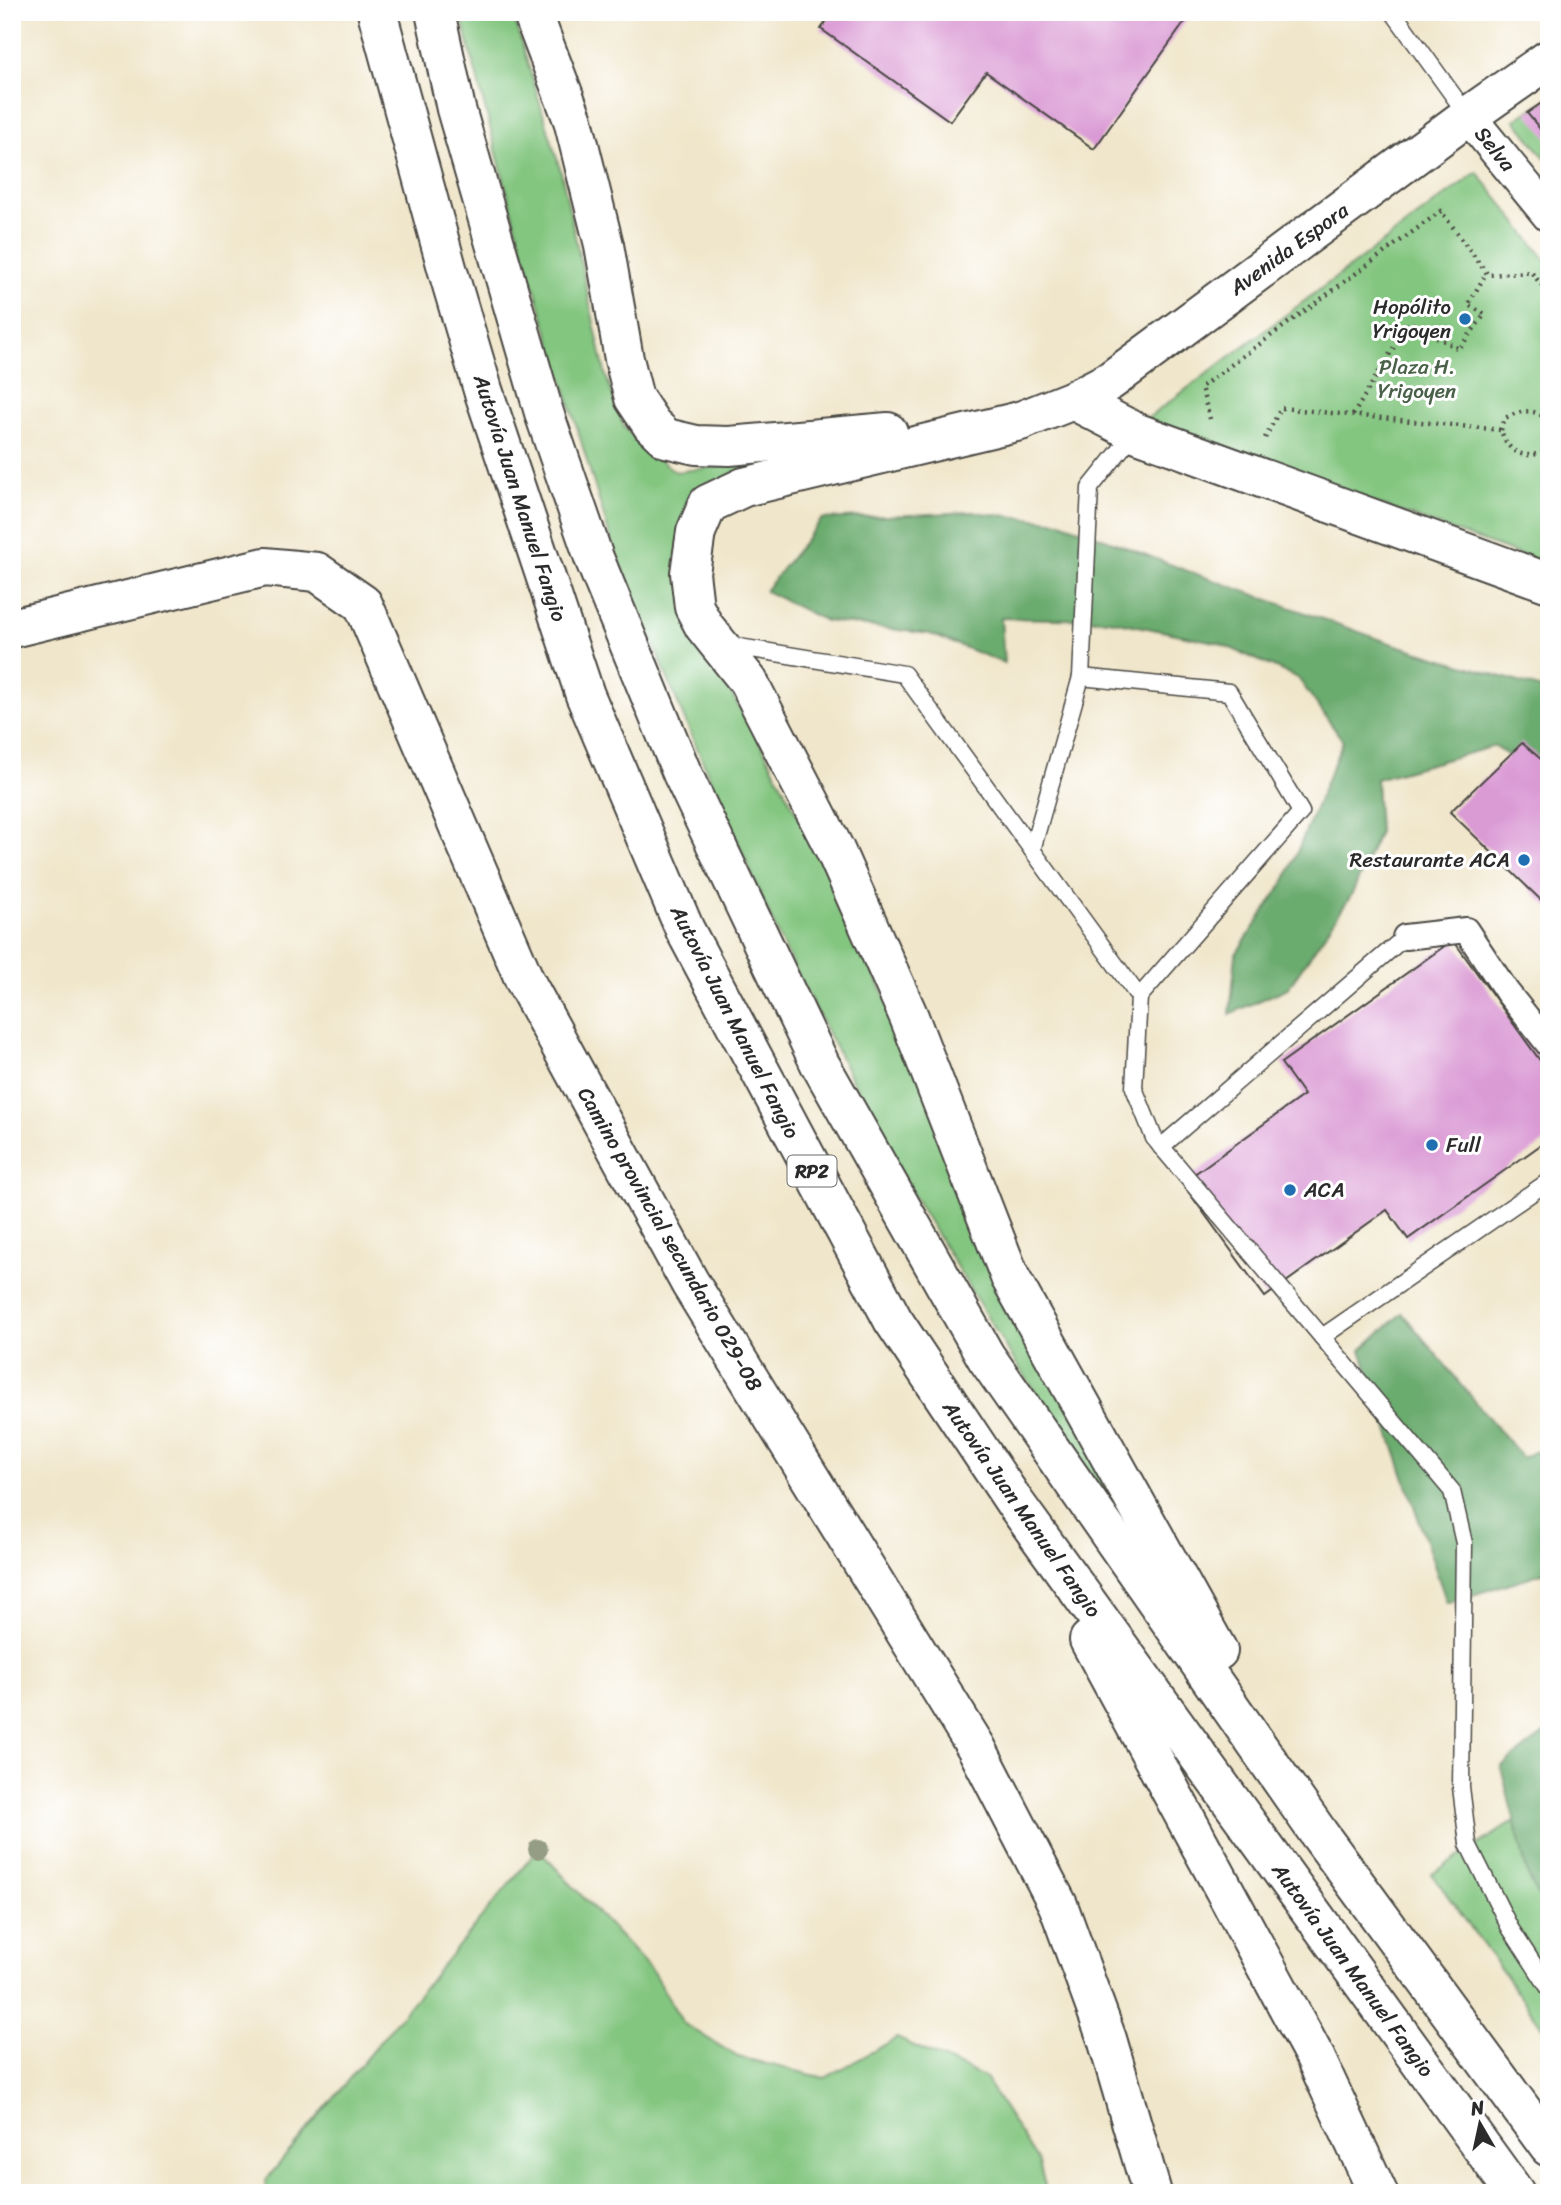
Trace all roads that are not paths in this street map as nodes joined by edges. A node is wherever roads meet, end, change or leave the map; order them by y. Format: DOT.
graph roads {
  1 [pos="377,12"];
  2 [pos="435,12"];
  3 [pos="532,12"];
  4 [pos="1393,12"];
  5 [pos="1549,60"];
  6 [pos="1468,116"];
  7 [pos="1549,215"];
  8 [pos="1073,400"];
  9 [pos="1020,421"];
  10 [pos="1135,432"];
  11 [pos="1549,583"];
  12 [pos="12,628"];
  13 [pos="719,643"];
  14 [pos="1081,677"];
  15 [pos="1032,850"];
  16 [pos="1405,937"];
  17 [pos="1139,997"];
  18 [pos="1549,1045"];
  19 [pos="1161,1147"];
  20 [pos="1549,1181"];
  21 [pos="1322,1336"];
  22 [pos="1015,1503"];
  23 [pos="1319,1834"];
  24 [pos="1549,1988"];
  25 [pos="1549,2147"];
  26 [pos="1153,2193"];
  27 [pos="1378,2193"];
  28 [pos="1515,2193"];
  1 -- 22 [label="main road, Autovía Juan Manuel Fangio / RP2"];
  2 -- 23 [label="main road, RP2"];
  3 -- 9 [label="main road"];
  4 -- 6 [label="lane"];
  5 -- 6 [label="main road, Avenida Espora"];
  6 -- 7 [label="street, Selva"];
  6 -- 8 [label="main road, Avenida Espora"];
  8 -- 9 [label="main road, Avenida Espora"];
  8 -- 10 [label="main road"];
  9 -- 13 [label="main road"];
  10 -- 11 [label="main road"];
  10 -- 14 [label="lane"];
  12 -- 26 [label="main road, Camino provincial secundario 029-08"];
  13 -- 15 [label="lane"];
  13 -- 23 [label="main road"];
  14 -- 15 [label="lane"];
  14 -- 17 [label="lane"];
  15 -- 17 [label="lane"];
  16 -- 18 [label="street"];
  16 -- 19 [label="lane"];
  17 -- 19 [label="lane"];
  19 -- 21 [label="lane"];
  20 -- 21 [label="lane"];
  21 -- 24 [label="lane"];
  22 -- 27 [label="main road"];
  22 -- 28 [label="main road, Autovía Juan Manuel Fangio / RP2"];
  23 -- 25 [label="main road, RP2"];
}
